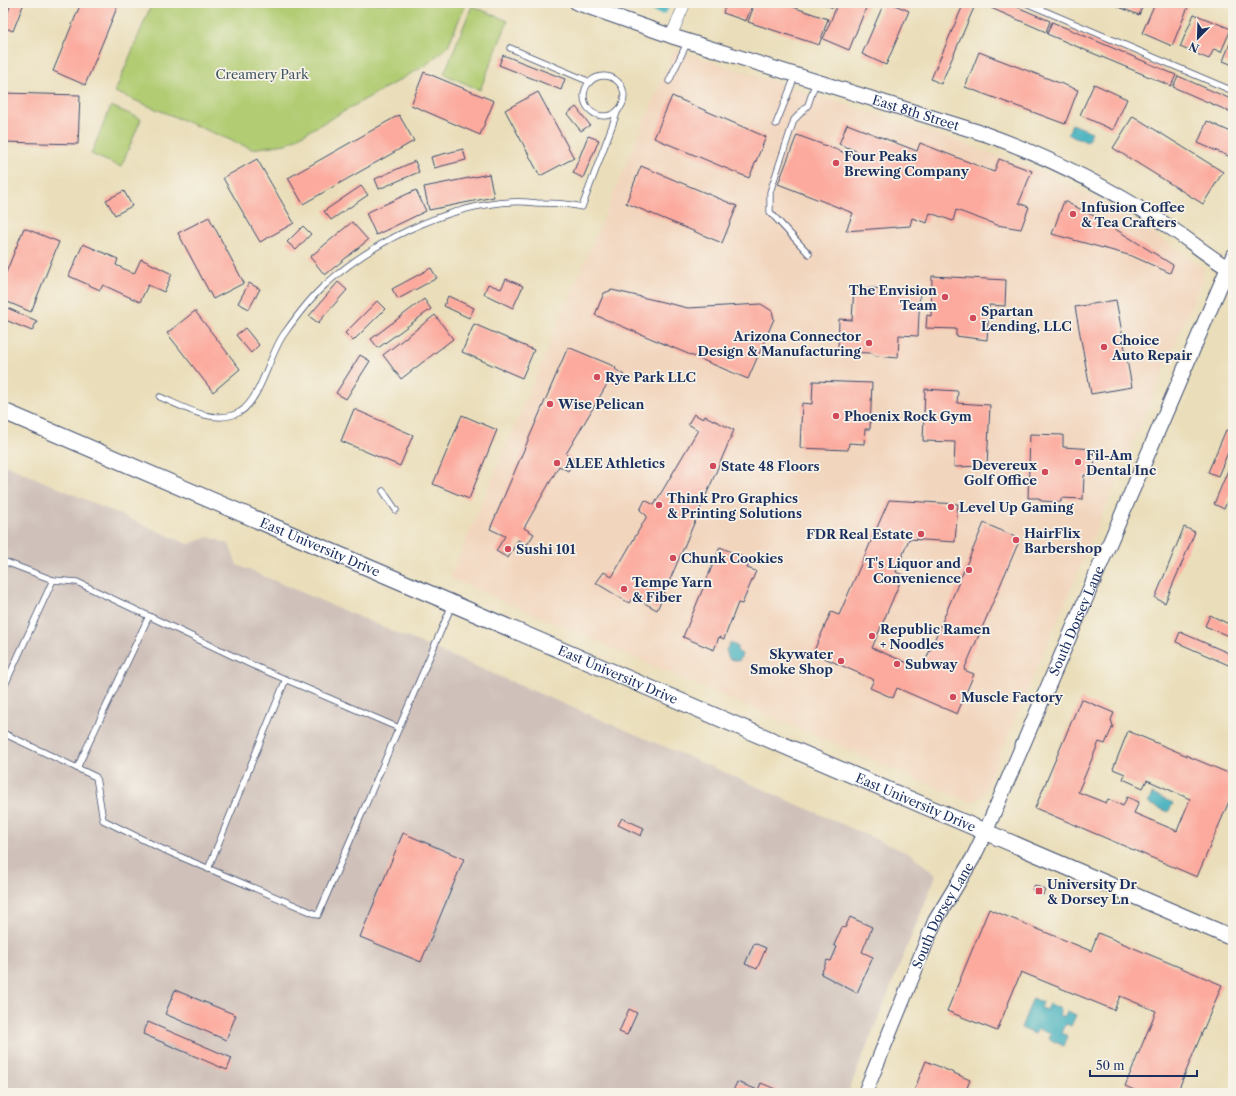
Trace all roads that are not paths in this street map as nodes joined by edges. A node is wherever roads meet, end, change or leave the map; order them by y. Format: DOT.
graph roads {
  1 [pos="577,3"];
  2 [pos="685,3"];
  3 [pos="1026,3"];
  4 [pos="671,36"];
  5 [pos="688,41"];
  6 [pos="510,48"];
  7 [pos="796,74"];
  8 [pos="816,80"];
  9 [pos="669,81"];
  10 [pos="590,82"];
  11 [pos="1233,91"];
  12 [pos="618,110"];
  13 [pos="776,124"];
  14 [pos="809,254"];
  15 [pos="1231,265"];
  16 [pos="160,397"];
  17 [pos="3,411"];
  18 [pos="383,491"];
  19 [pos="396,510"];
  20 [pos="3,561"];
  21 [pos="53,580"];
  22 [pos="452,604"];
  23 [pos="149,616"];
  24 [pos="286,679"];
  25 [pos="3,689"];
  26 [pos="399,728"];
  27 [pos="3,733"];
  28 [pos="77,768"];
  29 [pos="985,833"];
  30 [pos="208,869"];
  31 [pos="1233,938"];
  32 [pos="865,1093"];
  1 -- 4 [label="street, East 8th Street"];
  2 -- 4 [label="street"];
  3 -- 11 [label="lane"];
  4 -- 5 [label="street, East 8th Street"];
  5 -- 7 [label="street, East 8th Street"];
  5 -- 9 [label="lane"];
  6 -- 10 [label="lane"];
  7 -- 8 [label="street, East 8th Street"];
  7 -- 13 [label="lane"];
  8 -- 14 [label="lane"];
  8 -- 15 [label="street, East 8th Street"];
  10 -- 12 [label="lane"];
  10 -- 12 [label="lane"];
  12 -- 16 [label="lane"];
  15 -- 29 [label="street, South Dorsey Lane"];
  17 -- 22 [label="main road, East University Drive"];
  18 -- 19 [label="lane"];
  20 -- 21 [label="lane"];
  21 -- 23 [label="lane"];
  21 -- 25 [label="lane"];
  22 -- 26 [label="lane"];
  22 -- 29 [label="main road, East University Drive"];
  23 -- 24 [label="lane"];
  23 -- 28 [label="lane"];
  24 -- 26 [label="lane"];
  24 -- 30 [label="lane"];
  26 -- 30 [label="lane"];
  27 -- 28 [label="lane"];
  28 -- 30 [label="lane"];
  29 -- 31 [label="main road, East University Drive"];
  29 -- 32 [label="street, South Dorsey Lane"];
}
